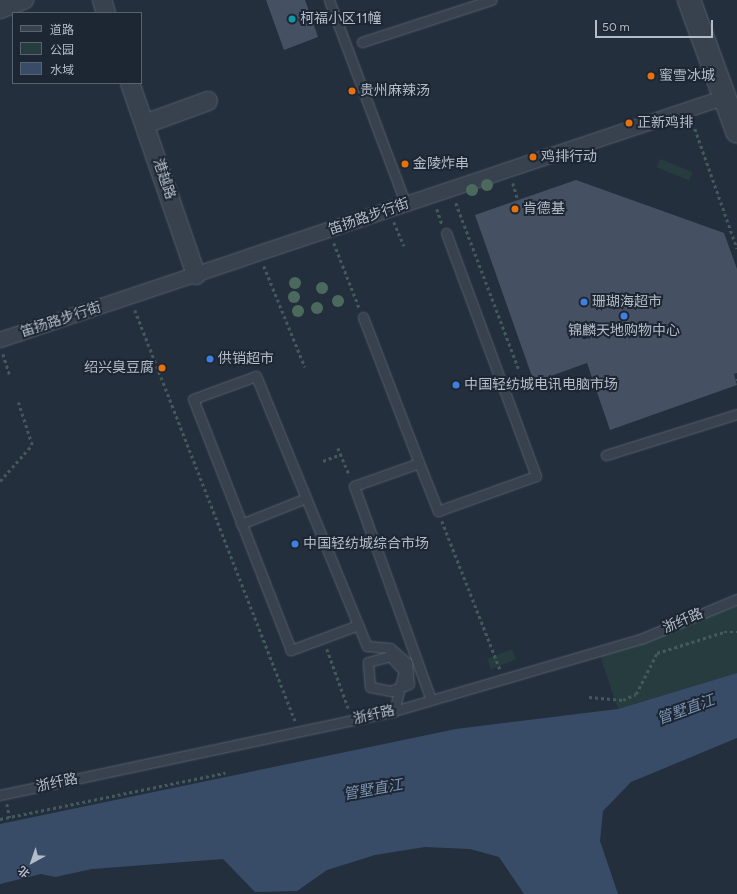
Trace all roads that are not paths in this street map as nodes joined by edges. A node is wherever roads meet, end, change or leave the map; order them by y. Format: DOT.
graph roads {
  1 [pos="24,0"];
  2 [pos="102,0"];
  3 [pos="328,0"];
  4 [pos="491,0"];
  5 [pos="689,0"];
  6 [pos="0,9"];
  7 [pos="106,12"];
  8 [pos="362,42"];
  9 [pos="130,84"];
  10 [pos="732,95"];
  11 [pos="208,101"];
  12 [pos="145,124"];
  13 [pos="737,132"];
  14 [pos="406,205"];
  15 [pos="446,233"];
  16 [pos="196,275"];
  17 [pos="363,317"];
  18 [pos="1,345"];
  19 [pos="737,414"];
  20 [pos="606,455"];
  21 [pos="419,463"];
  22 [pos="306,498"];
  23 [pos="241,524"];
  24 [pos="737,599"];
  25 [pos="358,625"];
  26 [pos="430,700"];
  27 [pos="394,711"];
  28 [pos="0,795"];
  1 -- 6 [label="street"];
  2 -- 7 [label="street"];
  3 -- 14 [label="lane"];
  4 -- 8 [label="lane"];
  5 -- 10 [label="street"];
  9 -- 12 [label="street, 港越路"];
  10 -- 13 [label="street"];
  10 -- 14 [label="street, 笛扬路步行街"];
  11 -- 12 [label="street"];
  12 -- 16 [label="street, 港越路"];
  14 -- 16 [label="street, 笛扬路步行街"];
  15 -- 21 [label="lane"];
  16 -- 18 [label="street, 笛扬路步行街"];
  17 -- 21 [label="lane"];
  19 -- 20 [label="lane"];
  21 -- 26 [label="lane"];
  22 -- 23 [label="lane"];
  22 -- 23 [label="lane"];
  22 -- 25 [label="lane"];
  23 -- 25 [label="lane"];
  24 -- 26 [label="lane, 浙纤路"];
  25 -- 27 [label="lane"];
  26 -- 27 [label="lane, 浙纤路"];
  27 -- 28 [label="lane, 浙纤路"];
}
